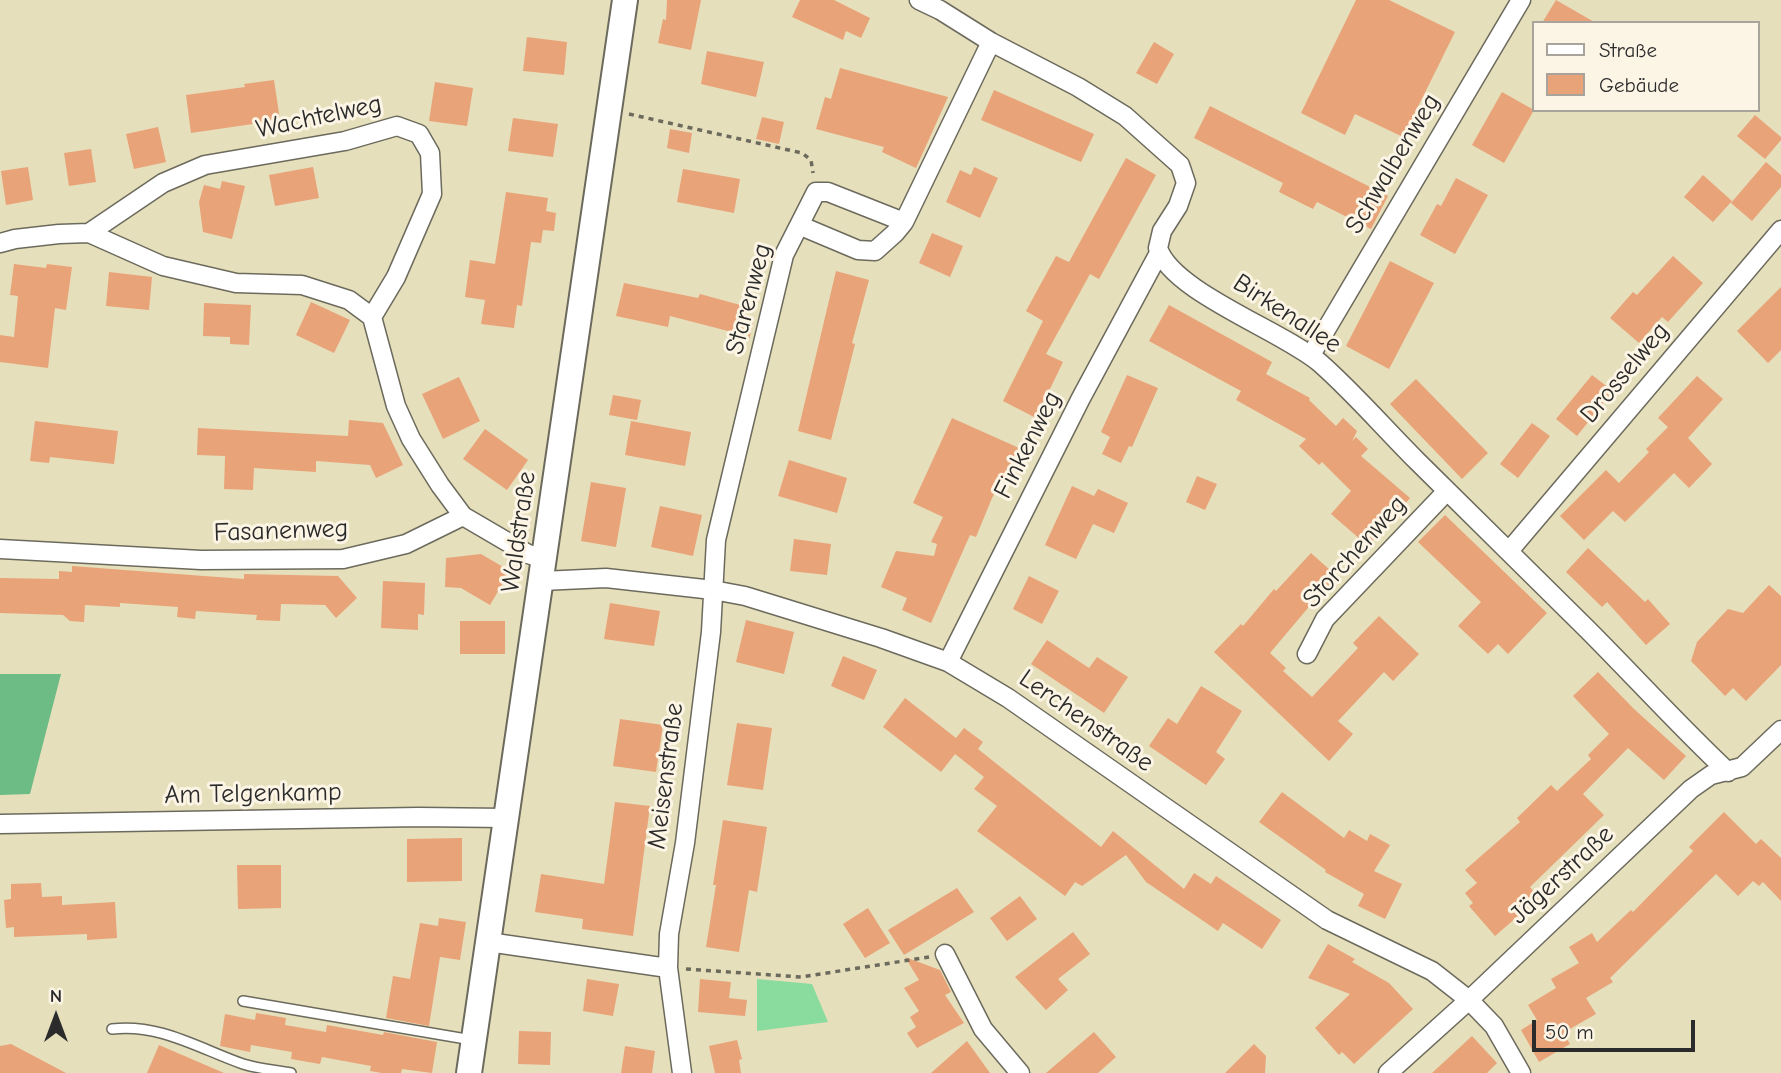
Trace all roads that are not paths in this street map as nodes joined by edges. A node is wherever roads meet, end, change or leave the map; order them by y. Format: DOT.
graph roads {
  1 [pos="625,0"];
  2 [pos="919,0"];
  3 [pos="1521,0"];
  4 [pos="991,42"];
  5 [pos="904,222"];
  6 [pos="801,226"];
  7 [pos="1781,230"];
  8 [pos="89,233"];
  9 [pos="0,243"];
  10 [pos="1159,253"];
  11 [pos="372,317"];
  12 [pos="1311,355"];
  13 [pos="1447,491"];
  14 [pos="463,516"];
  15 [pos="0,549"];
  16 [pos="1509,551"];
  17 [pos="544,570"];
  18 [pos="713,590"];
  19 [pos="1307,654"];
  20 [pos="948,662"];
  21 [pos="1781,730"];
  22 [pos="1728,772"];
  23 [pos="506,818"];
  24 [pos="0,824"];
  25 [pos="488,942"];
  26 [pos="944,954"];
  27 [pos="668,968"];
  28 [pos="1469,1000"];
  29 [pos="243,1001"];
  30 [pos="112,1029"];
  31 [pos="473,1040"];
  32 [pos="292,1073"];
  33 [pos="469,1073"];
  34 [pos="681,1073"];
  35 [pos="1020,1073"];
  36 [pos="1388,1073"];
  37 [pos="1521,1073"];
  1 -- 17 [label="street, Waldstraße"];
  2 -- 4 [label="street"];
  3 -- 12 [label="street, Schwalbenweg"];
  4 -- 5 [label="street"];
  4 -- 10 [label="street"];
  5 -- 6 [label="street"];
  5 -- 6 [label="street, Starenweg"];
  6 -- 18 [label="street, Starenweg"];
  7 -- 16 [label="street, Drosselweg"];
  8 -- 9 [label="street"];
  8 -- 11 [label="street"];
  8 -- 11 [label="street, Wachtelweg"];
  10 -- 12 [label="street, Birkenallee"];
  10 -- 20 [label="street, Finkenweg"];
  11 -- 14 [label="street"];
  12 -- 13 [label="street, Birkenallee"];
  13 -- 16 [label="street, Birkenallee"];
  13 -- 19 [label="street, Storchenweg"];
  14 -- 15 [label="street, Fasanenweg"];
  14 -- 17 [label="street"];
  16 -- 22 [label="street, Birkenallee"];
  17 -- 18 [label="street, Lerchenstraße"];
  17 -- 23 [label="street, Waldstraße"];
  18 -- 20 [label="street, Lerchenstraße"];
  18 -- 27 [label="street, Meisenstraße"];
  20 -- 28 [label="street, Lerchenstraße"];
  21 -- 22 [label="street, Jägerstraße"];
  22 -- 28 [label="street, Jägerstraße"];
  23 -- 24 [label="street, Am Telgenkamp"];
  23 -- 25 [label="street, Waldstraße"];
  25 -- 27 [label="street"];
  25 -- 31 [label="street, Waldstraße"];
  26 -- 35 [label="street"];
  27 -- 34 [label="street, Meisenstraße"];
  28 -- 36 [label="street, Jägerstraße"];
  28 -- 37 [label="street, Lerchenstraße"];
  29 -- 31 [label="lane"];
  30 -- 32 [label="lane"];
  31 -- 33 [label="street, Waldstraße"];
}
